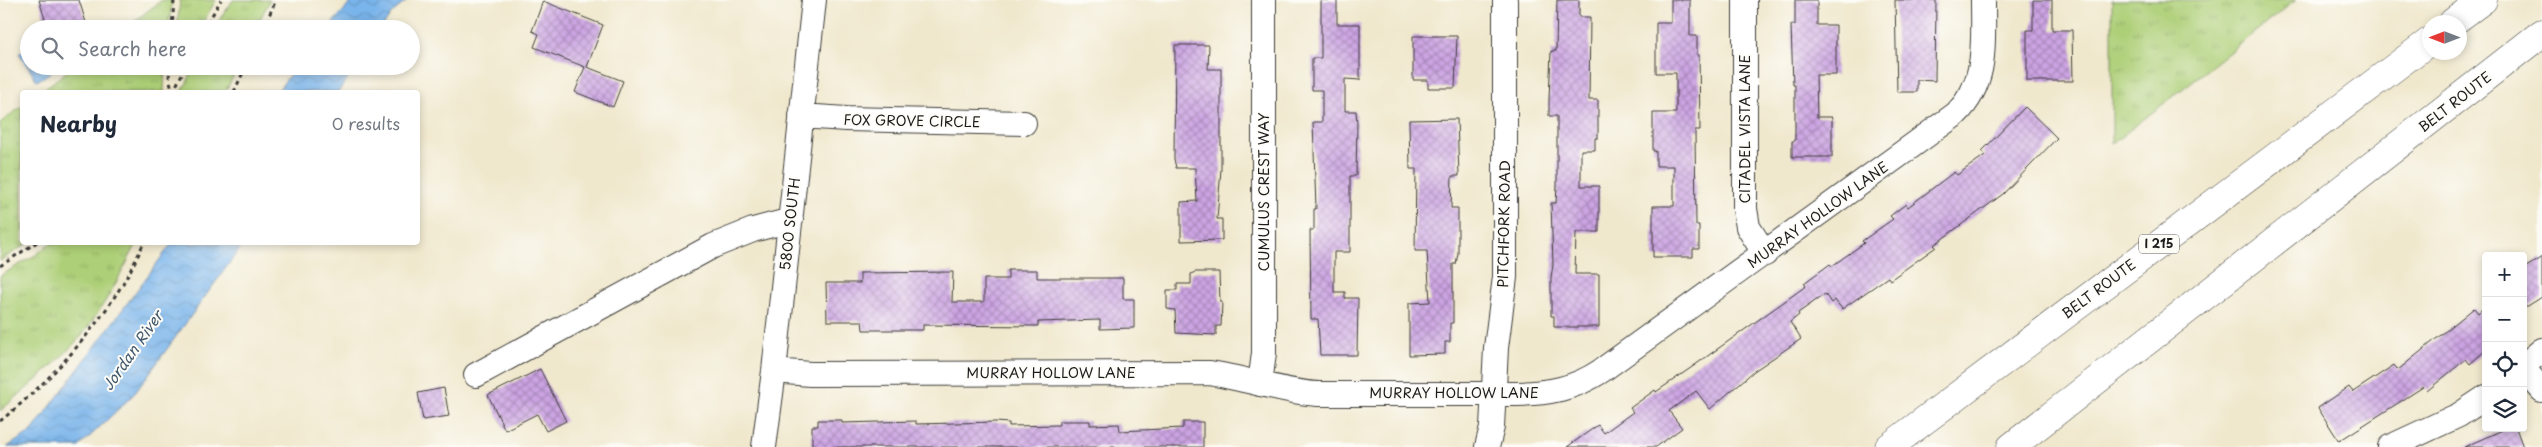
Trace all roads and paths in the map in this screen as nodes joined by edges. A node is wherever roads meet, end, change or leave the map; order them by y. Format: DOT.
graph roads {
  1 [pos="174,0"];
  2 [pos="221,0"];
  3 [pos="276,0"];
  4 [pos="814,0"];
  5 [pos="1264,0"];
  6 [pos="1506,0"];
  7 [pos="1744,0"];
  8 [pos="1983,0"];
  9 [pos="2483,0"];
  10 [pos="2463,15"];
  11 [pos="173,20"];
  12 [pos="209,20"];
  13 [pos="267,20"];
  14 [pos="2542,32"];
  15 [pos="2422,46"];
  16 [pos="169,75"];
  17 [pos="182,75"];
  18 [pos="242,75"];
  19 [pos="172,90"];
  20 [pos="174,90"];
  21 [pos="235,90"];
  22 [pos="801,116"];
  23 [pos="1024,124"];
  24 [pos="791,220"];
  25 [pos="32,245"];
  26 [pos="142,245"];
  27 [pos="1765,254"];
  28 [pos="0,266"];
  29 [pos="2542,350"];
  30 [pos="2527,363"];
  31 [pos="774,371"];
  32 [pos="2527,372"];
  33 [pos="476,375"];
  34 [pos="1260,384"];
  35 [pos="2542,390"];
  36 [pos="1494,394"];
  37 [pos="2482,400"];
  38 [pos="0,421"];
  39 [pos="764,447"];
  40 [pos="1487,447"];
  41 [pos="1889,447"];
  42 [pos="2011,447"];
  43 [pos="2390,447"];
  1 -- 11 [label="path"];
  2 -- 12 [label="path"];
  3 -- 13 [label="path"];
  4 -- 22 [label="street, 5800 SOUTH"];
  5 -- 34 [label="street, CUMULUS CREST WAY"];
  6 -- 36 [label="street, PITCHFORK ROAD"];
  7 -- 27 [label="street, CITADEL VISTA LANE"];
  8 -- 27 [label="street, MURRAY HOLLOW LANE"];
  9 -- 10 [label="highway"];
  14 -- 42 [label="highway, BELT ROUTE"];
  15 -- 41 [label="highway, BELT ROUTE / I 215"];
  16 -- 19 [label="path"];
  17 -- 20 [label="path"];
  18 -- 21 [label="path"];
  22 -- 23 [label="street, FOX GROVE CIRCLE"];
  22 -- 24 [label="street, 5800 SOUTH"];
  24 -- 31 [label="street, 5800 SOUTH"];
  24 -- 33 [label="street"];
  25 -- 28 [label="path"];
  26 -- 38 [label="path"];
  27 -- 36 [label="street, MURRAY HOLLOW LANE"];
  29 -- 30 [label="street"];
  31 -- 34 [label="street, MURRAY HOLLOW LANE"];
  31 -- 39 [label="street, 5800 SOUTH"];
  32 -- 35 [label="street"];
  34 -- 36 [label="street, MURRAY HOLLOW LANE"];
  36 -- 40 [label="street, PITCHFORK ROAD"];
  37 -- 43 [label="street"];
}
